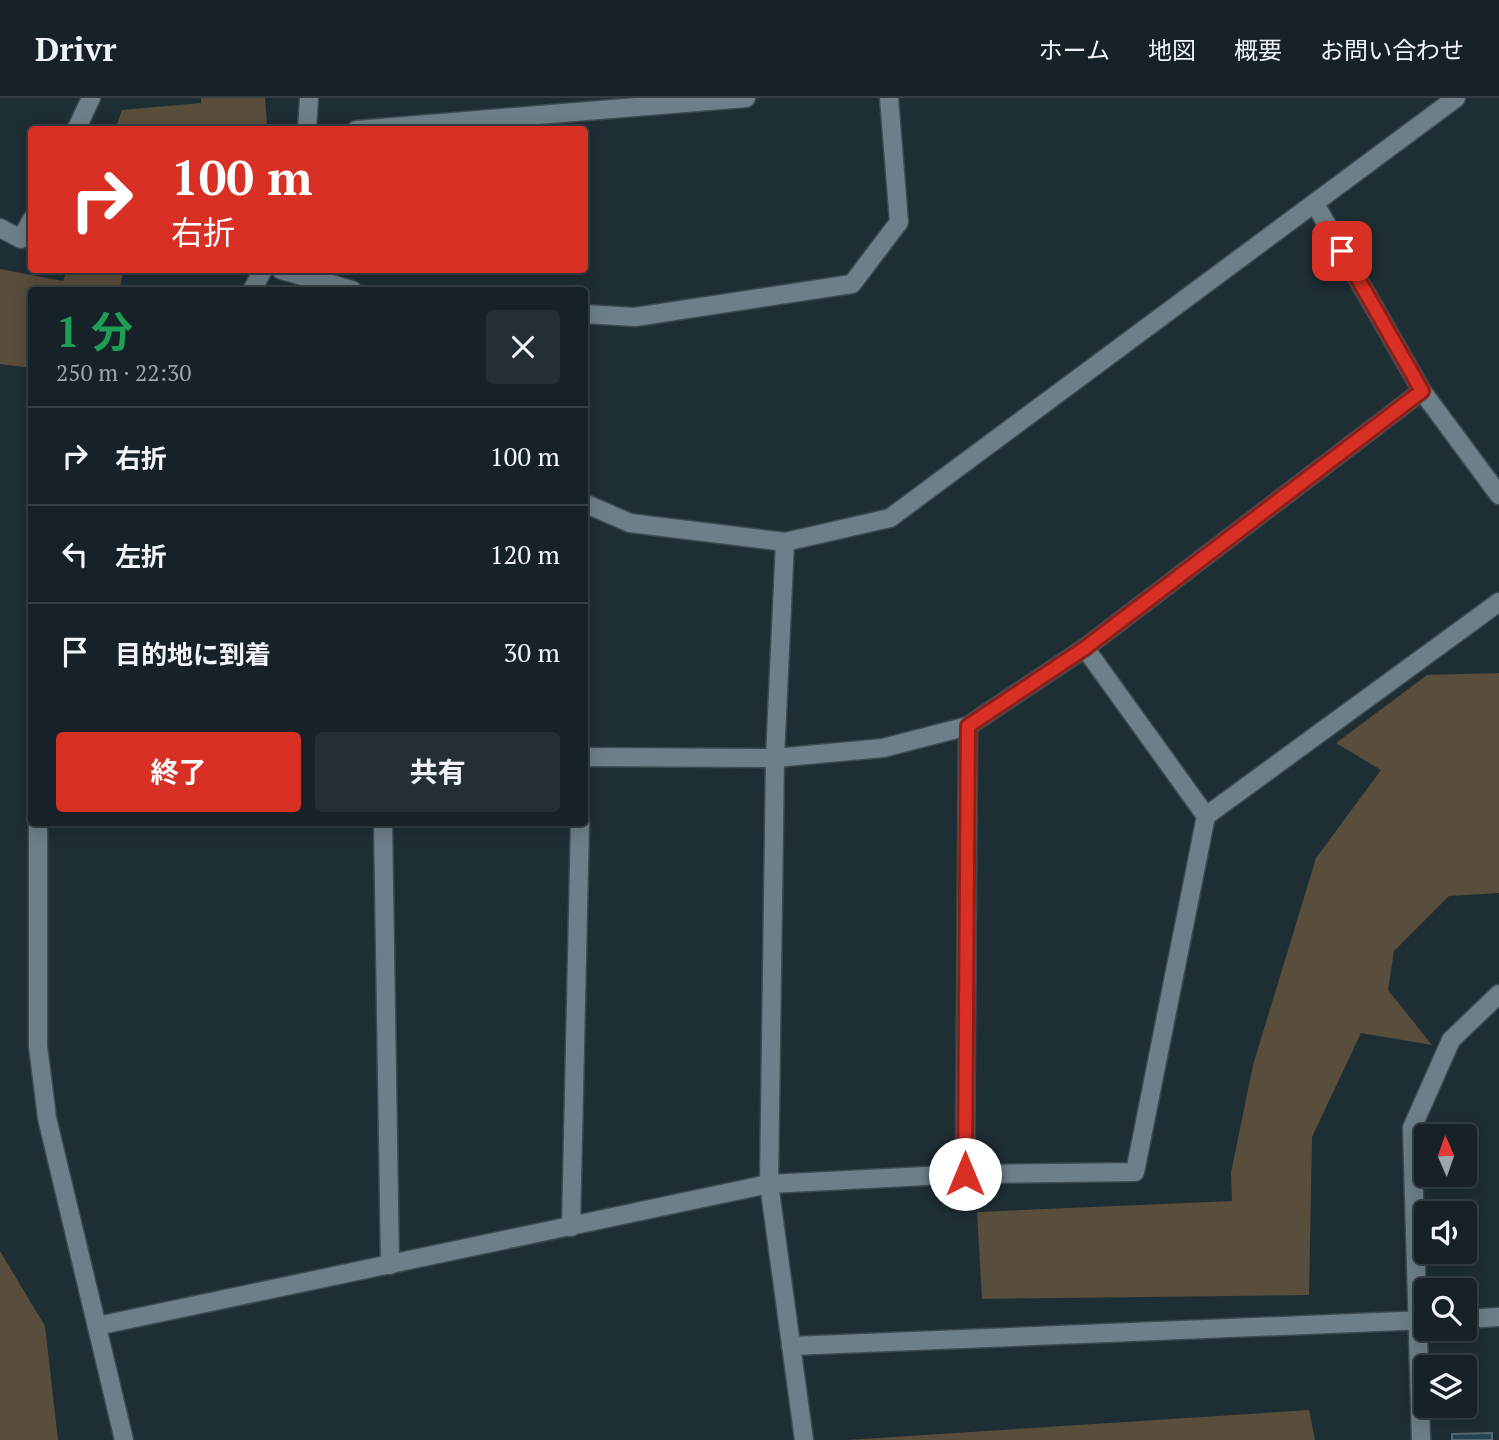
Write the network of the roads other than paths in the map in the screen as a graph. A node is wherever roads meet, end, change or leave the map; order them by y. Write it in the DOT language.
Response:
graph roads {
  1 [pos="92,98"];
  2 [pos="309,98"];
  3 [pos="746,98"];
  4 [pos="889,98"];
  5 [pos="1456,98"];
  6 [pos="78,126"];
  7 [pos="307,126"];
  8 [pos="405,126"];
  9 [pos="1315,204"];
  10 [pos="28,226"];
  11 [pos="0,228"];
  12 [pos="292,273"];
  13 [pos="341,287"];
  14 [pos="588,314"];
  15 [pos="1422,391"];
  16 [pos="1499,495"];
  17 [pos="588,505"];
  18 [pos="785,542"];
  19 [pos="1499,602"];
  20 [pos="1085,648"];
  21 [pos="968,726"];
  22 [pos="588,757"];
  23 [pos="775,758"];
  24 [pos="1206,817"];
  25 [pos="38,826"];
  26 [pos="383,826"];
  27 [pos="580,826"];
  28 [pos="1499,994"];
  29 [pos="965,1174"];
  30 [pos="769,1184"];
  31 [pos="571,1227"];
  32 [pos="390,1265"];
  33 [pos="1420,1278"];
  34 [pos="1499,1317"];
  35 [pos="1477,1318"];
  36 [pos="1414,1320"];
  37 [pos="97,1326"];
  38 [pos="1422,1341"];
  39 [pos="792,1346"];
  40 [pos="124,1440"];
  41 [pos="804,1440"];
  42 [pos="1421,1440"];
  1 -- 6 [label="street"];
  2 -- 7 [label="street"];
  3 -- 8 [label="street"];
  4 -- 14 [label="street"];
  5 -- 9 [label="street"];
  9 -- 15 [label="street"];
  9 -- 18 [label="street"];
  10 -- 11 [label="street"];
  12 -- 13 [label="street"];
  15 -- 16 [label="street"];
  15 -- 20 [label="street"];
  17 -- 18 [label="street"];
  18 -- 23 [label="street"];
  19 -- 24 [label="street"];
  20 -- 21 [label="street"];
  20 -- 24 [label="street"];
  21 -- 23 [label="street"];
  21 -- 29 [label="street"];
  22 -- 23 [label="street"];
  23 -- 30 [label="street"];
  24 -- 29 [label="street"];
  25 -- 37 [label="street"];
  26 -- 32 [label="street"];
  27 -- 31 [label="street"];
  28 -- 33 [label="street"];
  29 -- 30 [label="street"];
  30 -- 31 [label="street"];
  30 -- 39 [label="street"];
  31 -- 32 [label="street"];
  32 -- 37 [label="street"];
  34 -- 35 [label="street"];
  36 -- 39 [label="street"];
  37 -- 40 [label="street"];
  38 -- 42 [label="street"];
  39 -- 41 [label="street"];
}
